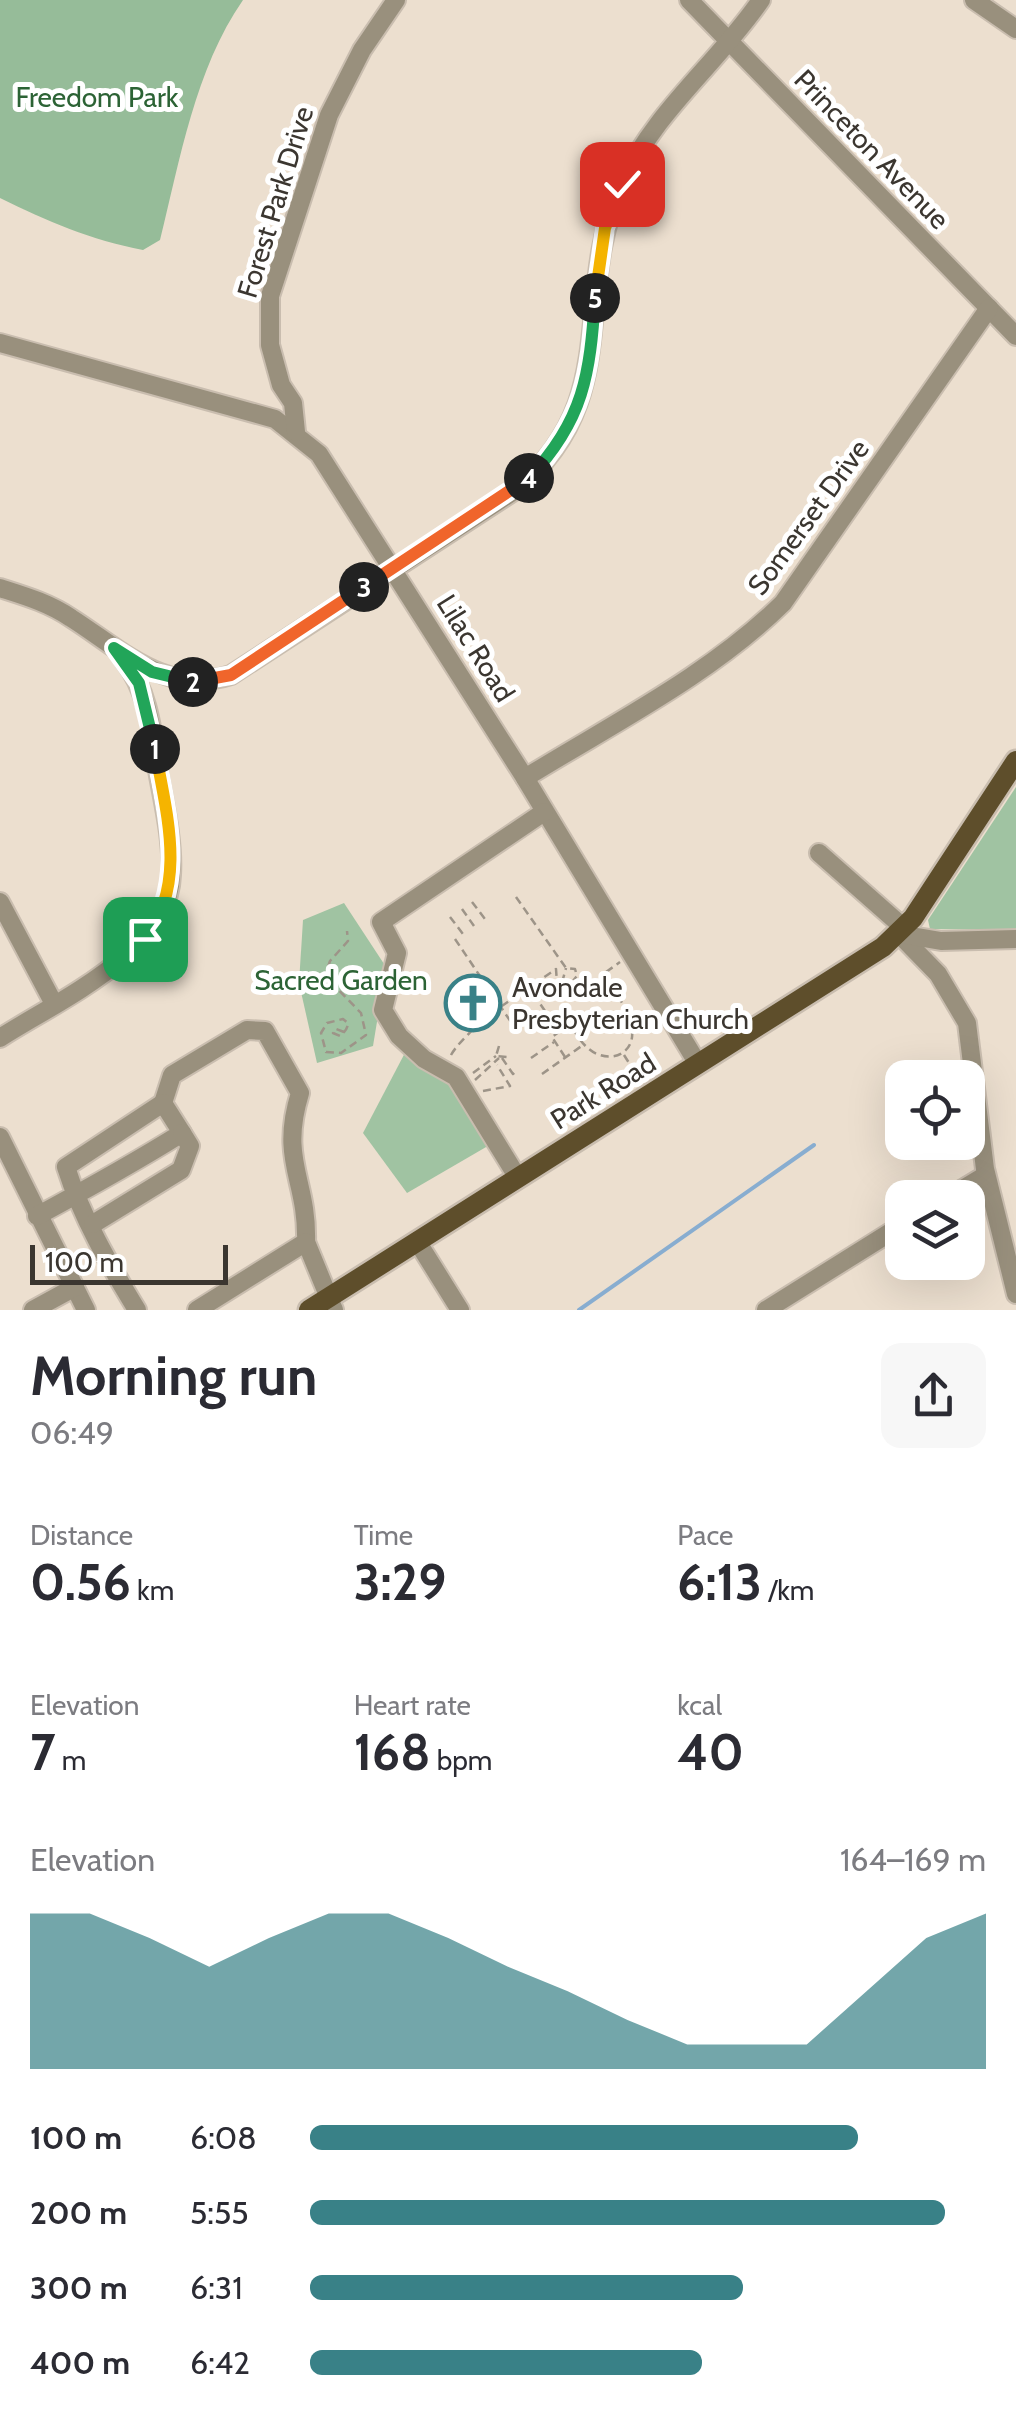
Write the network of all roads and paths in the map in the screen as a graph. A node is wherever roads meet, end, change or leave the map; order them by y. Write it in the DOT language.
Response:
graph roads {
  1 [pos="396,0"];
  2 [pos="690,0"];
  3 [pos="761,0"];
  4 [pos="974,0"];
  5 [pos="1016,29"];
  6 [pos="732,43"];
  7 [pos="989,308"];
  8 [pos="1016,336"];
  9 [pos="0,342"];
  10 [pos="296,432"];
  11 [pos="393,568"];
  12 [pos="0,588"];
  13 [pos="114,648"];
  14 [pos="1016,761"];
  15 [pos="525,778"];
  16 [pos="544,812"];
  17 [pos="819,853"];
  18 [pos="516,898"];
  19 [pos="0,902"];
  20 [pos="472,902"];
  21 [pos="462,909"];
  22 [pos="450,917"];
  23 [pos="484,919"];
  24 [pos="474,926"];
  25 [pos="348,931"];
  26 [pos="902,931"];
  27 [pos="462,934"];
  28 [pos="1016,939"];
  29 [pos="456,940"];
  30 [pos="621,962"];
  31 [pos="566,968"];
  32 [pos="326,972"];
  33 [pos="563,979"];
  34 [pos="574,980"];
  35 [pos="383,982"];
  36 [pos="557,983"];
  37 [pos="528,985"];
  38 [pos="580,987"];
  39 [pos="478,988"];
  40 [pos="488,989"];
  41 [pos="570,989"];
  42 [pos="536,998"];
  43 [pos="53,1002"];
  44 [pos="501,1007"];
  45 [pos="473,1009"];
  46 [pos="545,1011"];
  47 [pos="482,1020"];
  48 [pos="517,1031"];
  49 [pos="344,1032"];
  50 [pos="0,1038"];
  51 [pos="555,1042"];
  52 [pos="584,1044"];
  53 [pos="499,1046"];
  54 [pos="623,1054"];
  55 [pos="501,1057"];
  56 [pos="531,1058"];
  57 [pos="565,1058"];
  58 [pos="447,1060"];
  59 [pos="497,1064"];
  60 [pos="698,1064"];
  61 [pos="516,1072"];
  62 [pos="542,1074"];
  63 [pos="473,1081"];
  64 [pos="641,1082"];
  65 [pos="163,1103"];
  66 [pos="182,1133"];
  67 [pos="0,1138"];
  68 [pos="986,1175"];
  69 [pos="518,1178"];
  70 [pos="978,1180"];
  71 [pos="75,1195"];
  72 [pos="37,1216"];
  73 [pos="93,1224"];
  74 [pos="885,1236"];
  75 [pos="417,1240"];
  76 [pos="306,1242"];
  77 [pos="75,1287"];
  78 [pos="1016,1294"];
  79 [pos="332,1304"];
  80 [pos="33,1310"];
  81 [pos="86,1310"];
  82 [pos="137,1310"];
  83 [pos="197,1310"];
  84 [pos="310,1310"];
  85 [pos="460,1310"];
  86 [pos="766,1310"];
  1 -- 10 [label="street, Forest Park Drive"];
  2 -- 6 [label="street, Princeton Avenue"];
  3 -- 6 [label="street"];
  4 -- 5 [label="street"];
  6 -- 7 [label="street, Princeton Avenue"];
  6 -- 11 [label="street"];
  7 -- 8 [label="street, Princeton Avenue"];
  7 -- 15 [label="street, Somerset Drive"];
  9 -- 10 [label="street, Lilac Road"];
  10 -- 11 [label="street, Lilac Road"];
  11 -- 13 [label="street"];
  11 -- 15 [label="street, Lilac Road"];
  12 -- 13 [label="street"];
  13 -- 43 [label="street"];
  14 -- 26 [label="main road, Park Road"];
  15 -- 16 [label="street, Lilac Road"];
  16 -- 60 [label="street, Lilac Road"];
  16 -- 69 [label="street"];
  17 -- 26 [label="street"];
  18 -- 31 [label="path"];
  19 -- 43 [label="street"];
  20 -- 23 [label="path"];
  21 -- 24 [label="path"];
  22 -- 27 [label="path"];
  25 -- 32 [label="path"];
  26 -- 28 [label="street"];
  26 -- 60 [label="main road, Park Road"];
  26 -- 68 [label="street"];
  29 -- 40 [label="path"];
  30 -- 54 [label="path"];
  31 -- 33 [label="path"];
  31 -- 34 [label="path"];
  32 -- 35 [label="path"];
  32 -- 49 [label="path"];
  33 -- 34 [label="path"];
  33 -- 36 [label="path"];
  34 -- 38 [label="path"];
  36 -- 37 [label="path"];
  36 -- 41 [label="path"];
  36 -- 42 [label="path"];
  37 -- 42 [label="path"];
  37 -- 44 [label="path"];
  39 -- 40 [label="path"];
  40 -- 44 [label="path"];
  40 -- 47 [label="path"];
  42 -- 46 [label="path"];
  43 -- 50 [label="street"];
  44 -- 47 [label="path"];
  44 -- 48 [label="path"];
  45 -- 47 [label="path"];
  47 -- 58 [label="path"];
  51 -- 52 [label="path"];
  51 -- 56 [label="path"];
  51 -- 57 [label="path"];
  52 -- 54 [label="path"];
  52 -- 57 [label="path"];
  53 -- 55 [label="path"];
  54 -- 64 [label="path"];
  55 -- 59 [label="path"];
  55 -- 61 [label="path"];
  55 -- 63 [label="path"];
  57 -- 62 [label="path"];
  59 -- 63 [label="path"];
  59 -- 63 [label="path"];
  60 -- 69 [label="main road, Park Road"];
  65 -- 66 [label="street"];
  65 -- 71 [label="street"];
  65 -- 76 [label="street"];
  66 -- 71 [label="street"];
  66 -- 73 [label="street"];
  67 -- 72 [label="street"];
  68 -- 70 [label="street"];
  68 -- 78 [label="street"];
  69 -- 75 [label="main road, Park Road"];
  71 -- 72 [label="street"];
  71 -- 73 [label="street"];
  72 -- 77 [label="street"];
  73 -- 82 [label="street"];
  74 -- 86 [label="street"];
  75 -- 79 [label="main road, Park Road"];
  75 -- 85 [label="street"];
  76 -- 79 [label="street"];
  76 -- 83 [label="street"];
  77 -- 80 [label="street"];
  77 -- 81 [label="street"];
  79 -- 84 [label="main road, Park Road"];
}
